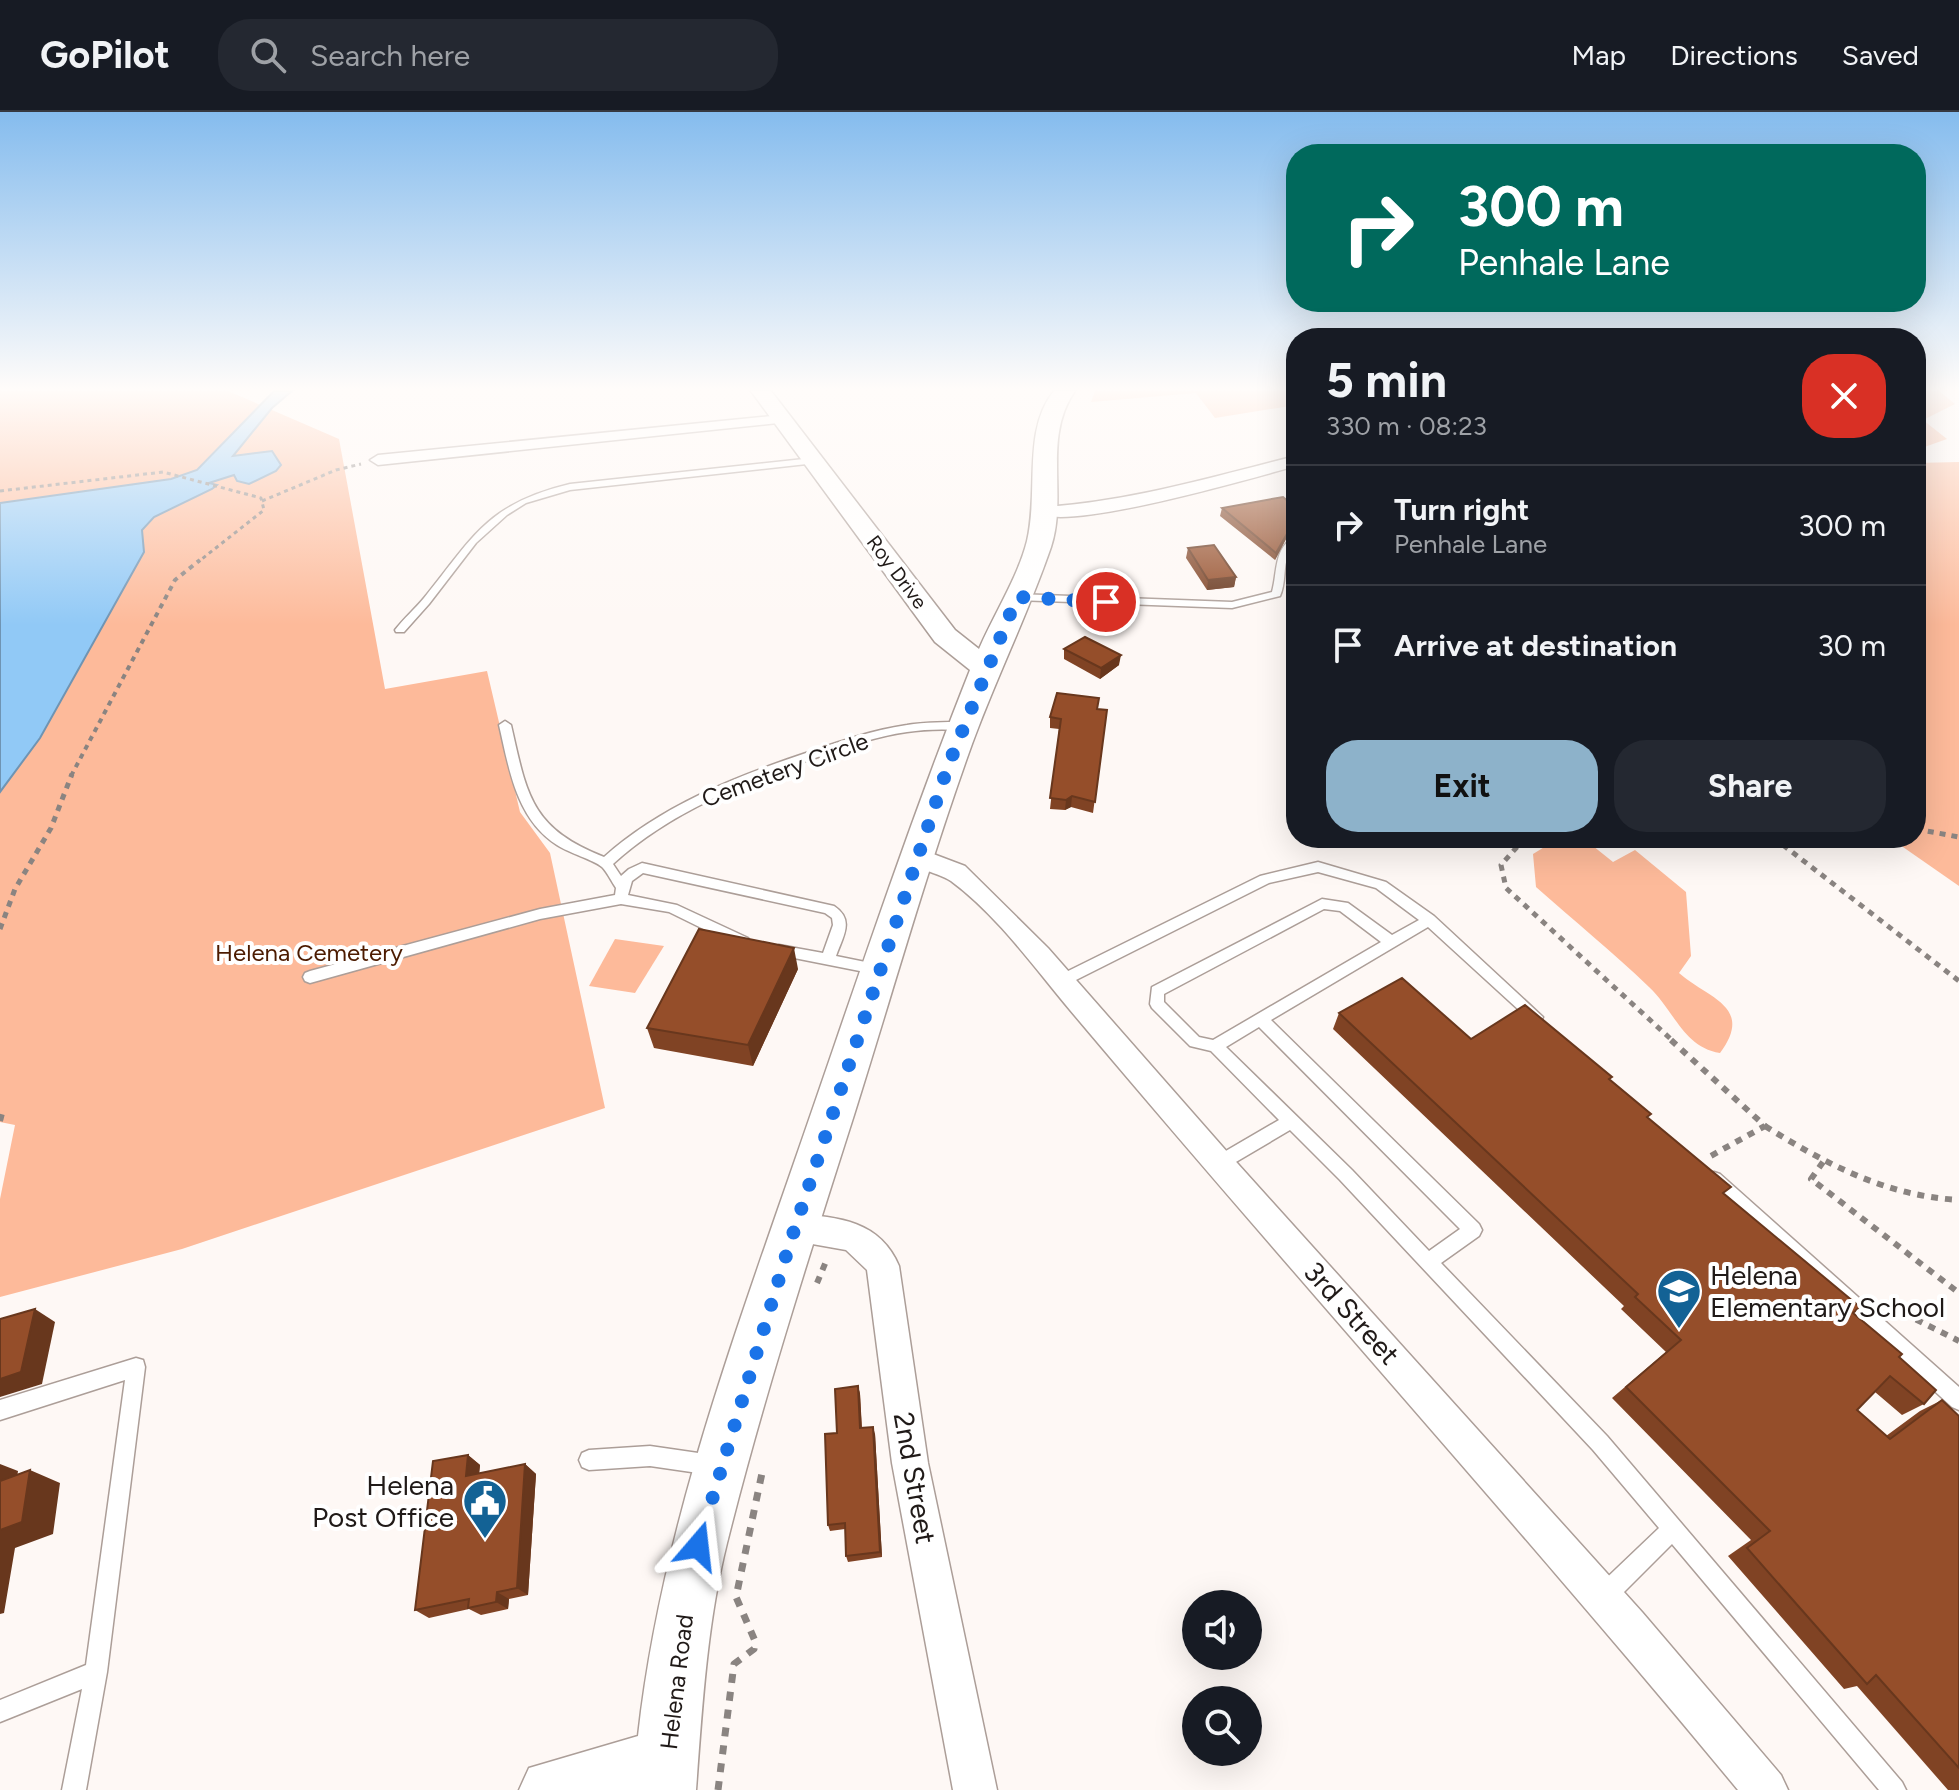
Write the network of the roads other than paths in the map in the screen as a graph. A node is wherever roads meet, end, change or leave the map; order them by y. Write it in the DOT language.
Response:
graph roads {
  1 [pos="733,469"];
  2 [pos="819,469"];
  3 [pos="1045,469"];
  4 [pos="1264,469"];
  5 [pos="1046,512"];
  6 [pos="1286,548"];
  7 [pos="1017,597"];
  8 [pos="400,630"];
  9 [pos="985,668"];
  10 [pos="505,725"];
  11 [pos="962,726"];
  12 [pos="920,857"];
  13 [pos="606,863"];
  14 [pos="622,893"];
  15 [pos="1429,920"];
  16 [pos="1391,942"];
  17 [pos="827,961"];
  18 [pos="883,971"];
  19 [pos="310,977"];
  20 [pos="1061,981"];
  21 [pos="1260,1019"];
  22 [pos="1546,1025"];
  23 [pos="1215,1046"];
  24 [pos="1291,1121"];
  25 [pos="1698,1163"];
  26 [pos="1218,1164"];
  27 [pos="795,1229"];
  28 [pos="1428,1262"];
  29 [pos="1959,1400"];
  30 [pos="0,1410"];
  31 [pos="589,1460"];
  32 [pos="722,1467"];
  33 [pos="1672,1529"];
  34 [pos="1603,1598"];
  35 [pos="96,1672"];
  36 [pos="0,1711"];
  37 [pos="683,1780"];
  38 [pos="74,1790"];
  39 [pos="551,1790"];
  40 [pos="975,1790"];
  41 [pos="1766,1790"];
  42 [pos="1894,1790"];
  1 -- 8 [label="lane"];
  2 -- 9 [label="main road, Roy Drive"];
  3 -- 5 [label="main road, Helena Road"];
  4 -- 5 [label="street"];
  5 -- 7 [label="main road, Helena Road"];
  6 -- 7 [label="lane"];
  7 -- 9 [label="main road, Helena Road"];
  9 -- 11 [label="main road, Helena Road"];
  10 -- 13 [label="lane"];
  11 -- 12 [label="main road, Helena Road"];
  11 -- 13 [label="lane, Cemetery Circle"];
  12 -- 18 [label="main road, Helena Road"];
  12 -- 20 [label="street, 3rd Street"];
  13 -- 14 [label="lane"];
  14 -- 17 [label="lane"];
  14 -- 17 [label="lane"];
  14 -- 19 [label="lane"];
  15 -- 16 [label="lane"];
  15 -- 20 [label="lane"];
  15 -- 22 [label="lane"];
  16 -- 21 [label="lane"];
  16 -- 23 [label="lane"];
  17 -- 18 [label="lane"];
  18 -- 27 [label="main road, Helena Road"];
  20 -- 26 [label="street, 3rd Street"];
  21 -- 23 [label="lane"];
  21 -- 28 [label="lane"];
  23 -- 24 [label="lane"];
  24 -- 26 [label="lane"];
  24 -- 28 [label="lane"];
  25 -- 29 [label="lane"];
  26 -- 34 [label="street, 3rd Street"];
  27 -- 32 [label="main road, Helena Road"];
  27 -- 40 [label="street, 2nd Street"];
  28 -- 33 [label="lane"];
  30 -- 35 [label="lane"];
  31 -- 32 [label="lane"];
  32 -- 37 [label="main road, Helena Road"];
  33 -- 34 [label="lane"];
  33 -- 42 [label="lane"];
  34 -- 41 [label="street, 3rd Street"];
  35 -- 36 [label="lane"];
  35 -- 38 [label="lane"];
  37 -- 39 [label="main road"];
}
